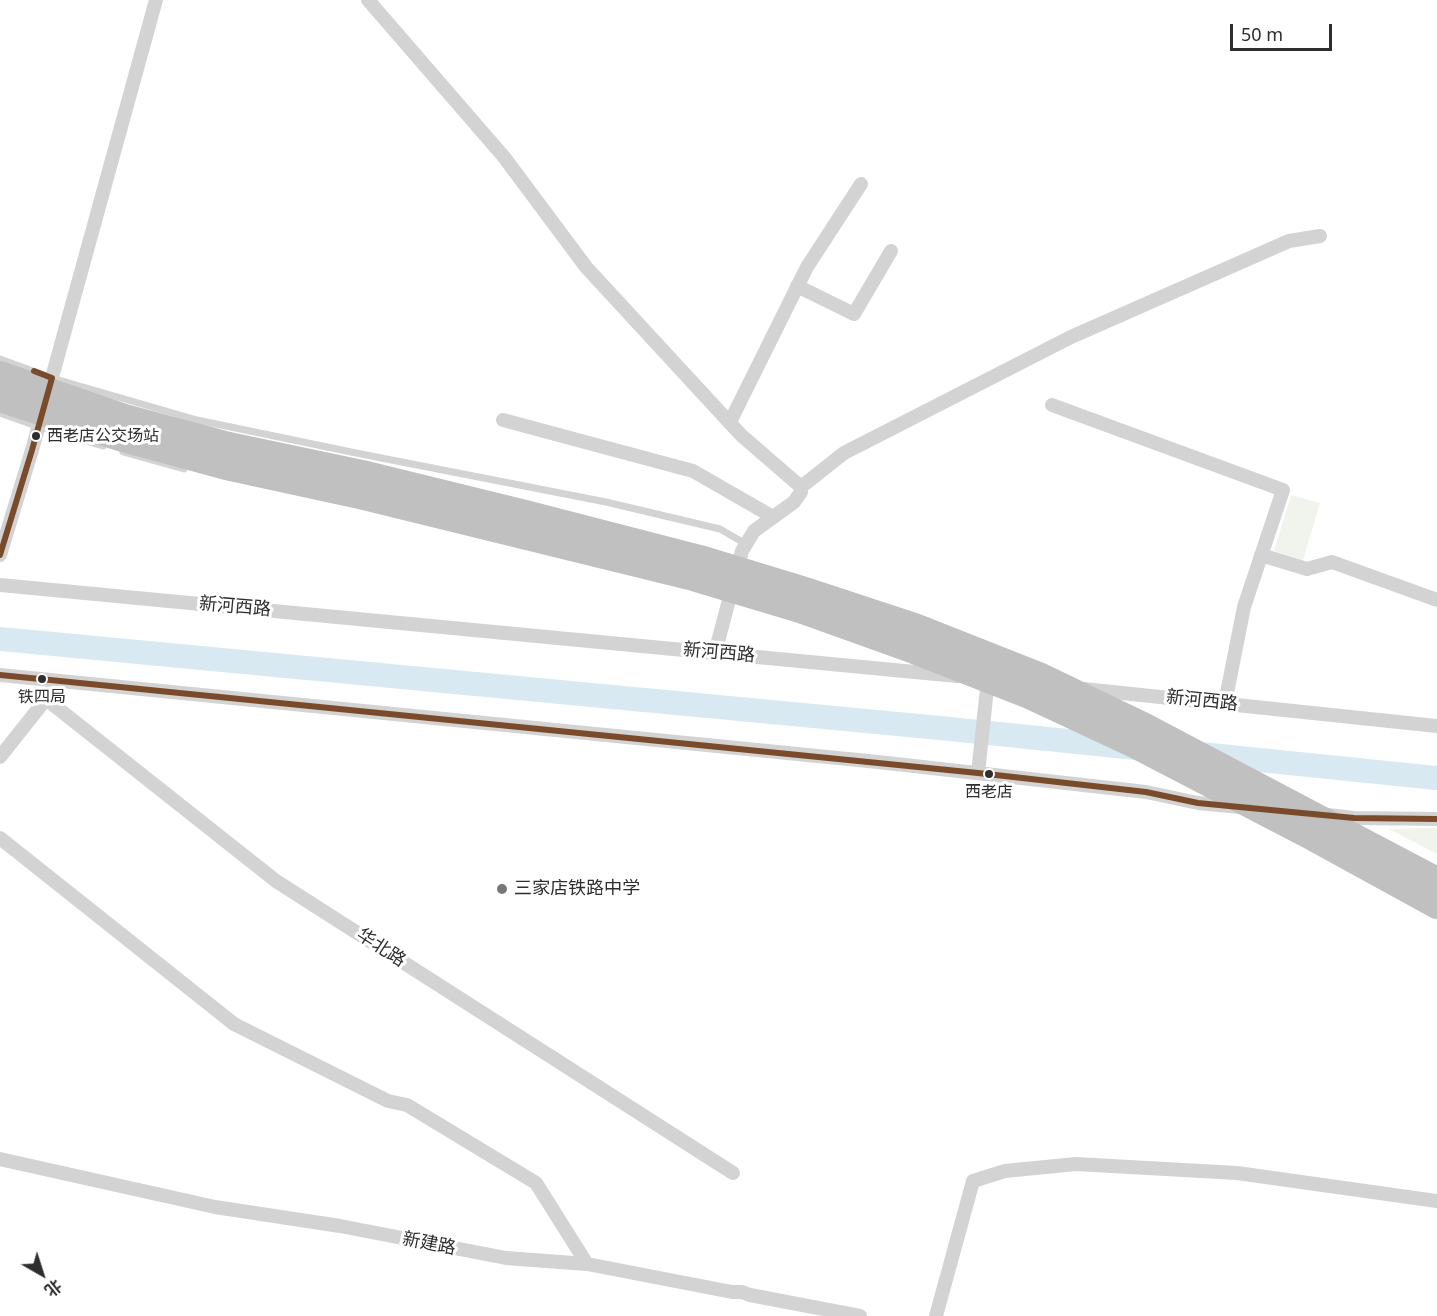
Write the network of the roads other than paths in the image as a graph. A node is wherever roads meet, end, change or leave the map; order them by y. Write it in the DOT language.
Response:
graph roads {
  1 [pos="156,0"];
  2 [pos="368,0"];
  3 [pos="861,184"];
  4 [pos="1320,236"];
  5 [pos="891,251"];
  6 [pos="797,286"];
  7 [pos="0,359"];
  8 [pos="0,374"];
  9 [pos="52,378"];
  10 [pos="0,399"];
  11 [pos="1052,405"];
  12 [pos="0,413"];
  13 [pos="503,420"];
  14 [pos="730,422"];
  15 [pos="39,427"];
  16 [pos="196,472"];
  17 [pos="801,487"];
  18 [pos="773,517"];
  19 [pos="457,528"];
  20 [pos="746,544"];
  21 [pos="0,555"];
  22 [pos="1261,555"];
  23 [pos="0,585"];
  24 [pos="731,593"];
  25 [pos="1437,600"];
  26 [pos="715,653"];
  27 [pos="0,675"];
  28 [pos="988,679"];
  29 [pos="57,681"];
  30 [pos="46,699"];
  31 [pos="1225,704"];
  32 [pos="1437,726"];
  33 [pos="0,757"];
  34 [pos="978,773"];
  35 [pos="1437,819"];
  36 [pos="0,838"];
  37 [pos="1437,880"];
  38 [pos="1437,906"];
  39 [pos="0,1159"];
  40 [pos="733,1173"];
  41 [pos="1437,1201"];
  42 [pos="587,1264"];
  43 [pos="860,1316"];
  44 [pos="936,1316"];
  1 -- 9 [label="street"];
  2 -- 14 [label="street"];
  3 -- 6 [label="street"];
  4 -- 17 [label="street"];
  5 -- 6 [label="street"];
  6 -- 14 [label="street"];
  7 -- 9 [label="lane"];
  8 -- 37 [label="highway"];
  9 -- 15 [label="street"];
  9 -- 20 [label="lane"];
  10 -- 38 [label="highway"];
  11 -- 22 [label="street"];
  12 -- 15 [label="lane"];
  13 -- 18 [label="street"];
  14 -- 17 [label="street"];
  15 -- 16 [label="lane"];
  15 -- 21 [label="street"];
  17 -- 18 [label="street"];
  18 -- 20 [label="street"];
  19 -- 24 [label="lane"];
  20 -- 24 [label="street"];
  22 -- 25 [label="street"];
  22 -- 31 [label="street"];
  23 -- 26 [label="street, 新河西路"];
  24 -- 26 [label="street"];
  26 -- 28 [label="street, 新河西路"];
  27 -- 29 [label="street"];
  28 -- 31 [label="street, 新河西路"];
  28 -- 34 [label="street"];
  29 -- 30 [label="street"];
  29 -- 34 [label="street"];
  30 -- 33 [label="street"];
  30 -- 40 [label="street, 华北路"];
  31 -- 32 [label="street, 新河西路"];
  34 -- 35 [label="street"];
  36 -- 42 [label="street"];
  39 -- 42 [label="street, 新建路"];
  41 -- 44 [label="street"];
  42 -- 43 [label="street, 新建路"];
}
